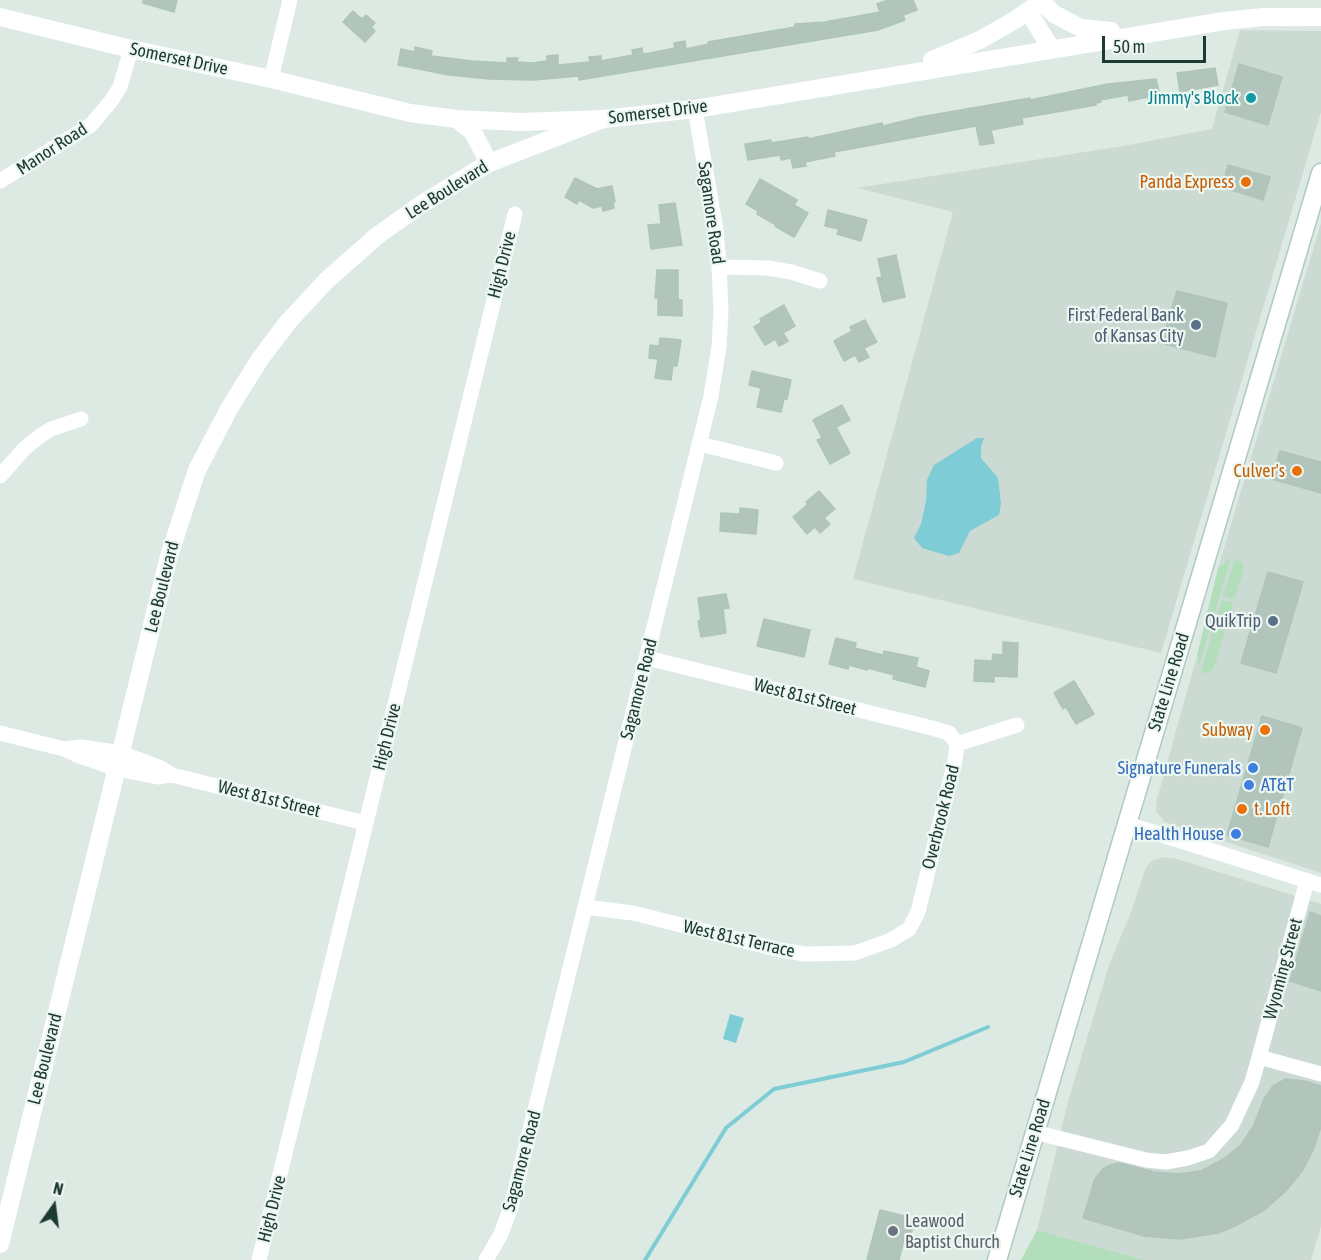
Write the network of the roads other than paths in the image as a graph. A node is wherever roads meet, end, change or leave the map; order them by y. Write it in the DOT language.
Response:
graph roads {
  1 [pos="290,0"];
  2 [pos="1038,4"];
  3 [pos="0,17"];
  4 [pos="1321,17"];
  5 [pos="1145,33"];
  6 [pos="1051,48"];
  7 [pos="131,49"];
  8 [pos="885,77"];
  9 [pos="271,80"];
  10 [pos="695,109"];
  11 [pos="457,119"];
  12 [pos="603,119"];
  13 [pos="489,163"];
  14 [pos="1321,173"];
  15 [pos="0,182"];
  16 [pos="515,214"];
  17 [pos="719,267"];
  18 [pos="820,281"];
  19 [pos="81,419"];
  20 [pos="700,444"];
  21 [pos="776,463"];
  22 [pos="0,476"];
  23 [pos="647,658"];
  24 [pos="1017,725"];
  25 [pos="0,733"];
  26 [pos="957,744"];
  27 [pos="119,761"];
  28 [pos="365,824"];
  29 [pos="1126,824"];
  30 [pos="1314,883"];
  31 [pos="585,907"];
  32 [pos="891,940"];
  33 [pos="1260,1057"];
  34 [pos="1321,1074"];
  35 [pos="1034,1132"];
  36 [pos="0,1244"];
  37 [pos="260,1260"];
  38 [pos="486,1260"];
  39 [pos="997,1260"];
  1 -- 9 [label="street"];
  2 -- 5 [label="street"];
  2 -- 6 [label="street"];
  2 -- 8 [label="street"];
  3 -- 7 [label="street, Somerset Drive"];
  4 -- 5 [label="street, Somerset Drive"];
  5 -- 6 [label="street, Somerset Drive"];
  6 -- 8 [label="street, Somerset Drive"];
  7 -- 9 [label="street, Somerset Drive"];
  7 -- 15 [label="street, Manor Road"];
  8 -- 10 [label="street, Somerset Drive"];
  9 -- 11 [label="street, Somerset Drive"];
  10 -- 12 [label="street, Somerset Drive"];
  10 -- 17 [label="street, Sagamore Road"];
  11 -- 12 [label="street, Somerset Drive"];
  11 -- 13 [label="street"];
  12 -- 13 [label="street, Lee Boulevard"];
  13 -- 27 [label="street, Lee Boulevard"];
  14 -- 29 [label="street, State Line Road"];
  16 -- 28 [label="street, High Drive"];
  17 -- 18 [label="street"];
  17 -- 20 [label="street, Sagamore Road"];
  19 -- 22 [label="street"];
  20 -- 21 [label="street"];
  20 -- 23 [label="street, Sagamore Road"];
  23 -- 26 [label="street, West 81st Street"];
  23 -- 31 [label="street, Sagamore Road"];
  24 -- 26 [label="street, Overbrook Road"];
  25 -- 27 [label="street, West 81st Street"];
  26 -- 32 [label="street, Overbrook Road"];
  27 -- 28 [label="street, West 81st Street"];
  27 -- 36 [label="street, Lee Boulevard"];
  28 -- 37 [label="street, High Drive"];
  29 -- 30 [label="street"];
  29 -- 35 [label="street, State Line Road"];
  30 -- 33 [label="street, Wyoming Street"];
  31 -- 32 [label="street, West 81st Terrace"];
  31 -- 38 [label="street, Sagamore Road"];
  33 -- 34 [label="street"];
  33 -- 35 [label="street, Wyoming Street"];
  35 -- 39 [label="street, State Line Road"];
}
